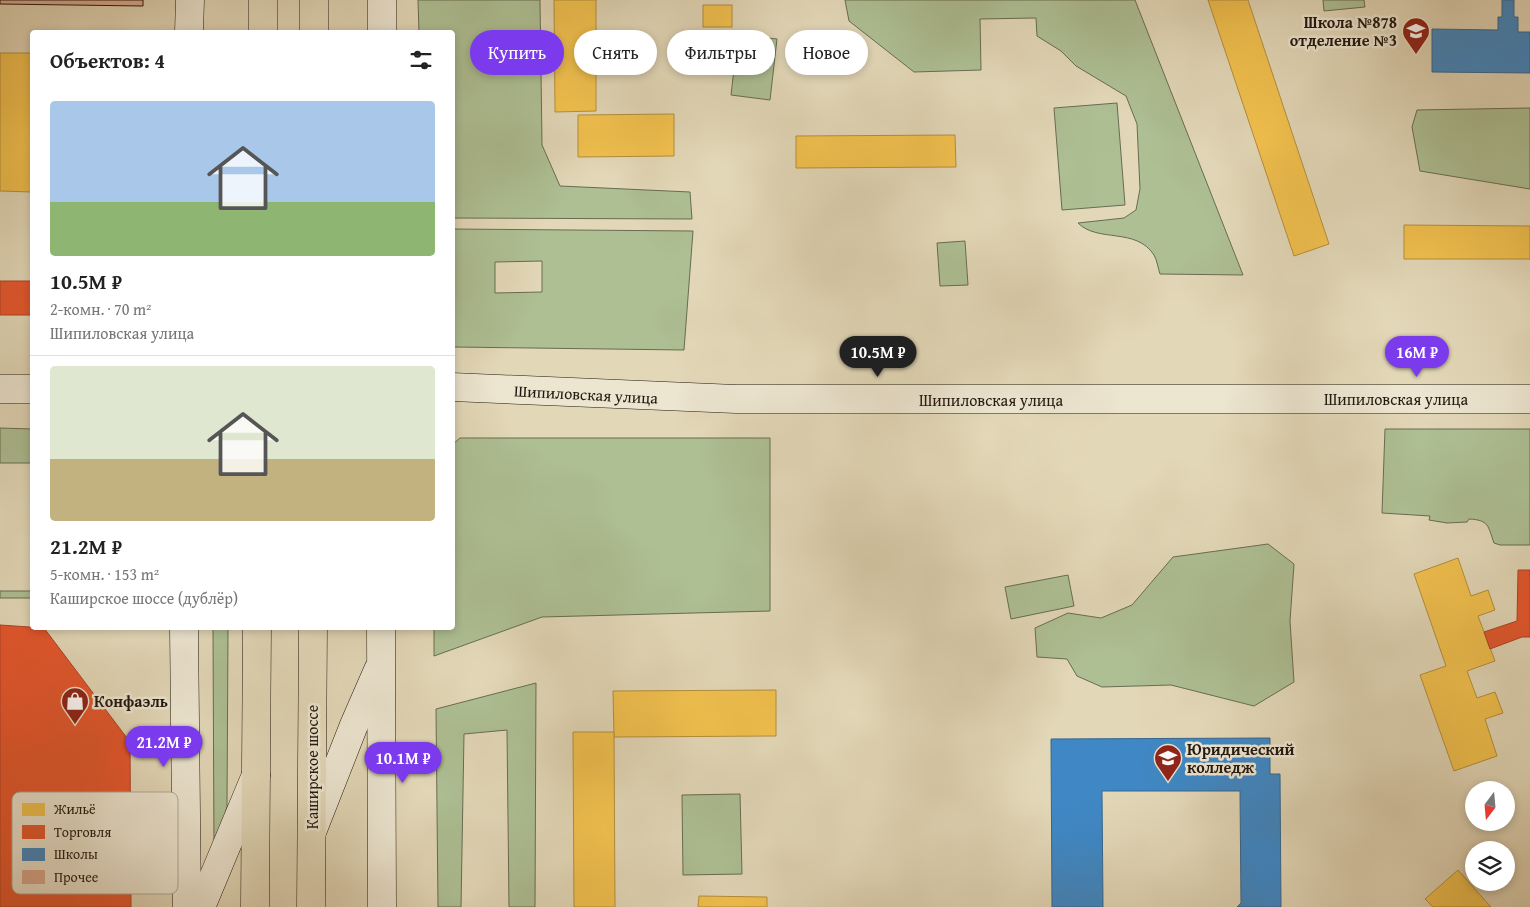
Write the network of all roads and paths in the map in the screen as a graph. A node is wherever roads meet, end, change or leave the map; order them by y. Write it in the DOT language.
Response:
graph roads {
  1 [pos="190,0"];
  2 [pos="263,0"];
  3 [pos="314,0"];
  4 [pos="382,0"];
  5 [pos="189,30"];
  6 [pos="263,30"];
  7 [pos="314,30"];
  8 [pos="382,30"];
  9 [pos="455,387"];
  10 [pos="0,389"];
  11 [pos="30,389"];
  12 [pos="1530,399"];
  13 [pos="184,630"];
  14 [pos="257,630"];
  15 [pos="313,630"];
  16 [pos="382,630"];
  17 [pos="382,662"];
  18 [pos="256,774"];
  19 [pos="312,834"];
  20 [pos="187,907"];
  21 [pos="201,907"];
  22 [pos="255,907"];
  23 [pos="311,907"];
  24 [pos="382,907"];
  1 -- 5 [label="main road"];
  2 -- 6 [label="main road"];
  3 -- 7 [label="main road"];
  4 -- 8 [label="main road"];
  9 -- 12 [label="main road, Шипиловская улица"];
  10 -- 11 [label="main road"];
  13 -- 20 [label="main road"];
  14 -- 18 [label="main road"];
  15 -- 19 [label="main road, Каширское шоссе"];
  16 -- 17 [label="main road"];
  17 -- 19 [label="main road"];
  17 -- 24 [label="main road"];
  18 -- 21 [label="main road"];
  18 -- 22 [label="main road"];
  19 -- 23 [label="main road, Каширское шоссе"];
}
